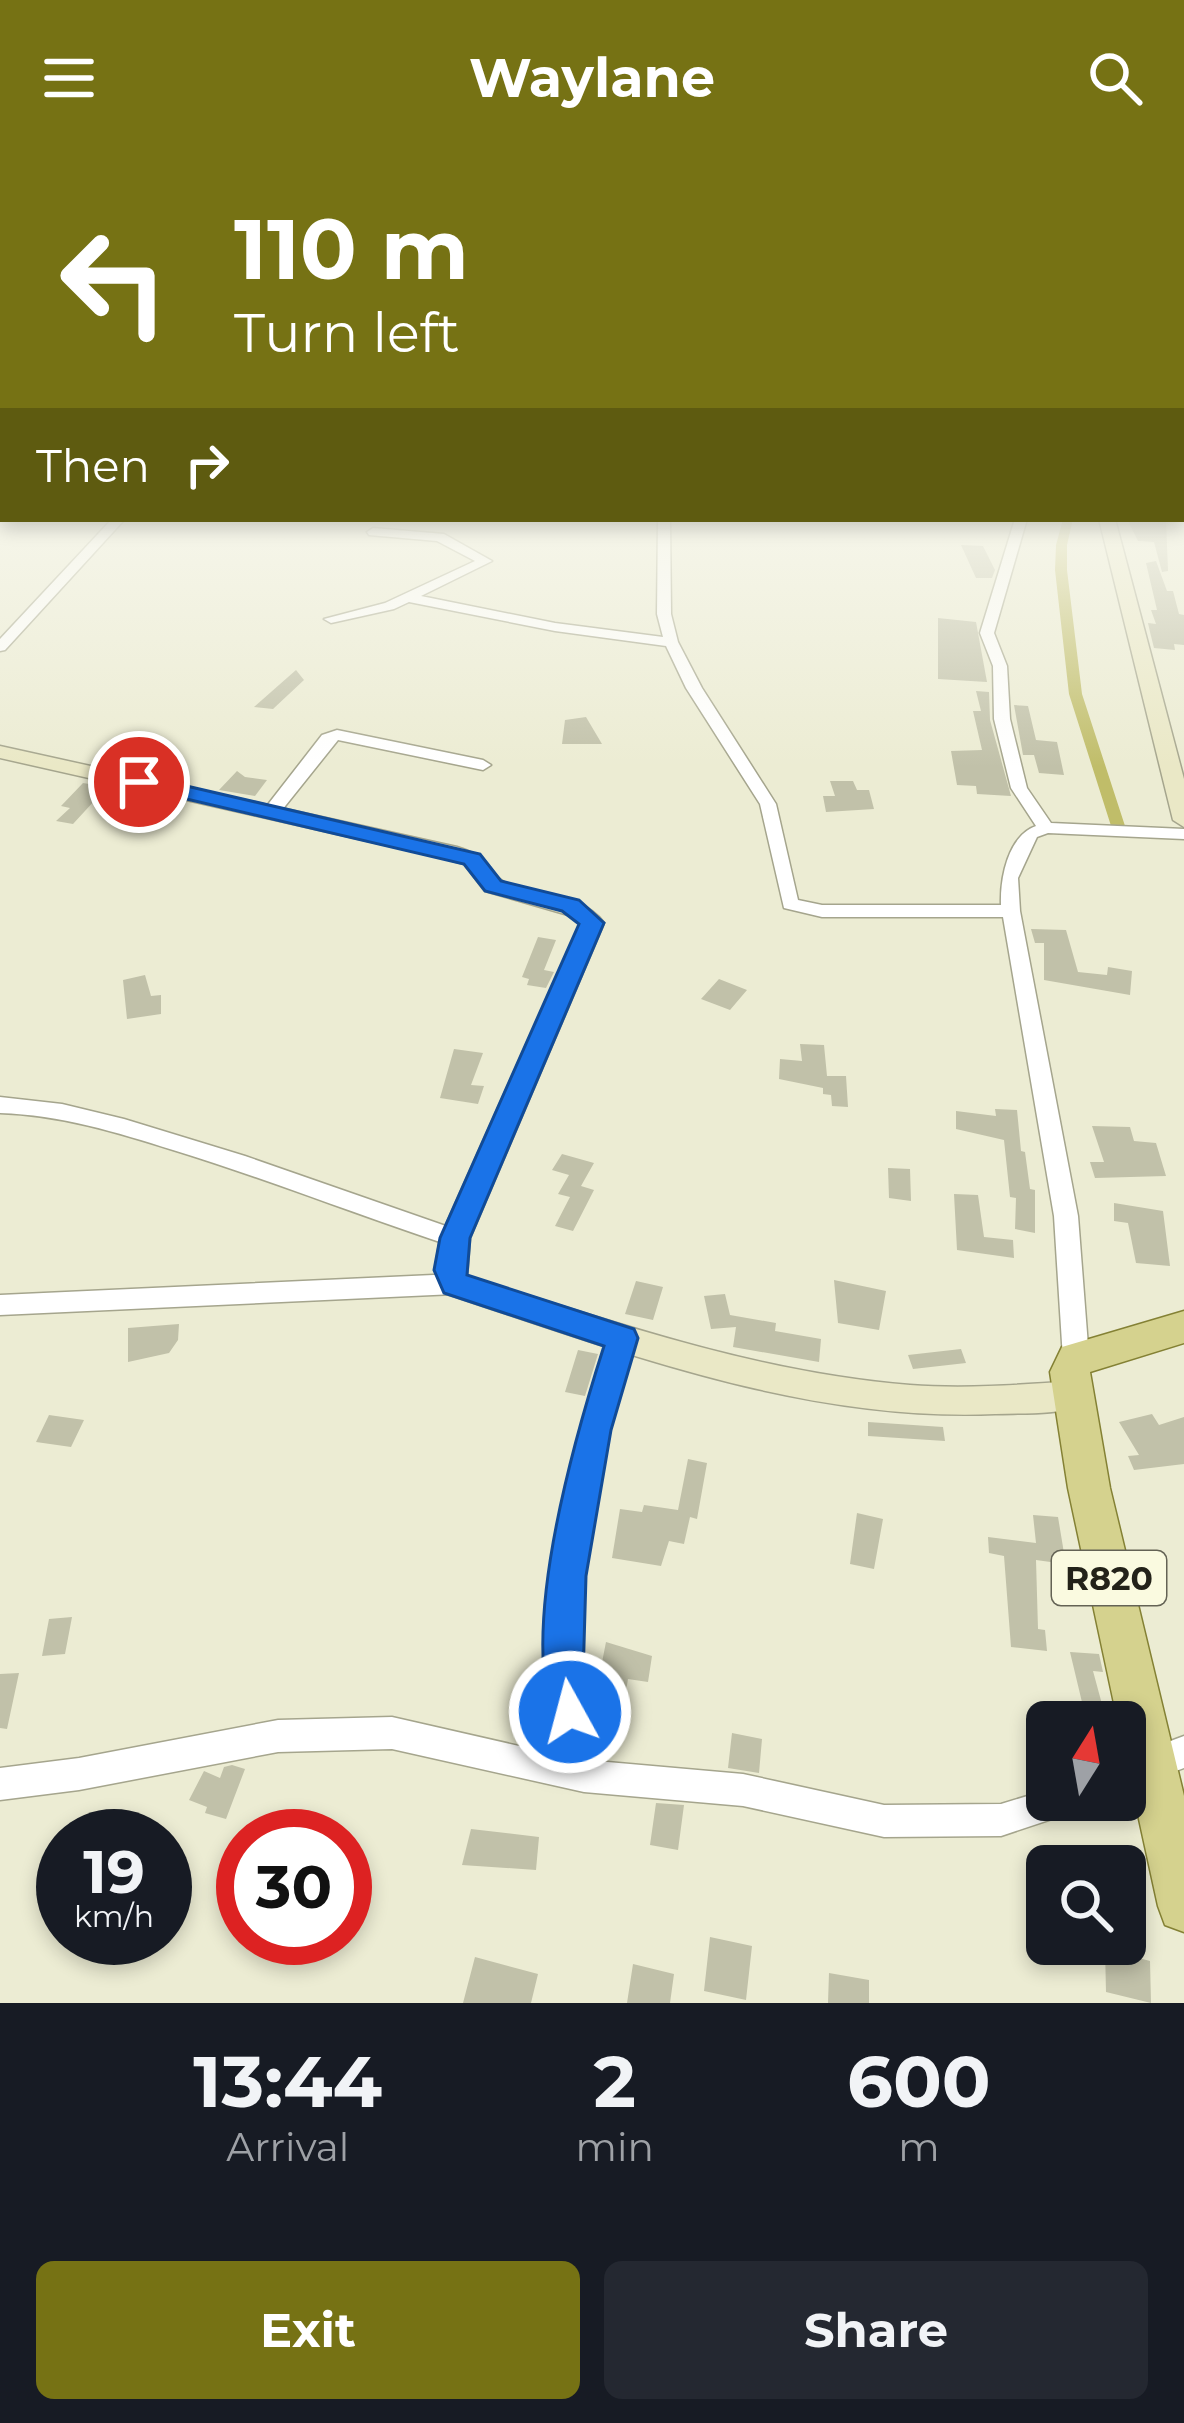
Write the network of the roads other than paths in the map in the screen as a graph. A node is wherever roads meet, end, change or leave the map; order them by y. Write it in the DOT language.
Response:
graph roads {
  1 [pos="48,595"];
  2 [pos="413,595"];
  3 [pos="664,595"];
  4 [pos="998,595"];
  5 [pos="1129,595"];
  6 [pos="411,598"];
  7 [pos="331,619"];
  8 [pos="671,642"];
  9 [pos="0,647"];
  10 [pos="1175,750"];
  11 [pos="0,752"];
  12 [pos="483,765"];
  13 [pos="272,811"];
  14 [pos="1184,820"];
  15 [pos="1046,828"];
  16 [pos="1184,834"];
  17 [pos="1011,911"];
  18 [pos="0,1105"];
  19 [pos="455,1238"];
  20 [pos="455,1284"];
  21 [pos="0,1304"];
  22 [pos="1184,1327"];
  23 [pos="622,1338"];
  24 [pos="1074,1377"];
  25 [pos="1153,1763"];
  26 [pos="584,1776"];
  27 [pos="0,1784"];
  28 [pos="1026,1812"];
  29 [pos="1184,1906"];
  1 -- 9 [label="street"];
  2 -- 6 [label="street"];
  3 -- 8 [label="street"];
  4 -- 15 [label="street"];
  5 -- 10 [label="main road"];
  6 -- 7 [label="street"];
  6 -- 8 [label="street"];
  8 -- 17 [label="street"];
  10 -- 14 [label="main road"];
  11 -- 13 [label="main road"];
  12 -- 13 [label="street"];
  13 -- 19 [label="main road"];
  15 -- 16 [label="street"];
  15 -- 17 [label="street"];
  17 -- 24 [label="street"];
  18 -- 19 [label="street"];
  19 -- 20 [label="main road"];
  20 -- 21 [label="street"];
  20 -- 23 [label="main road"];
  22 -- 24 [label="main road"];
  23 -- 24 [label="main road"];
  23 -- 26 [label="street"];
  24 -- 25 [label="main road, R820"];
  25 -- 29 [label="main road, R820"];
  26 -- 27 [label="street"];
  26 -- 28 [label="street"];
}
